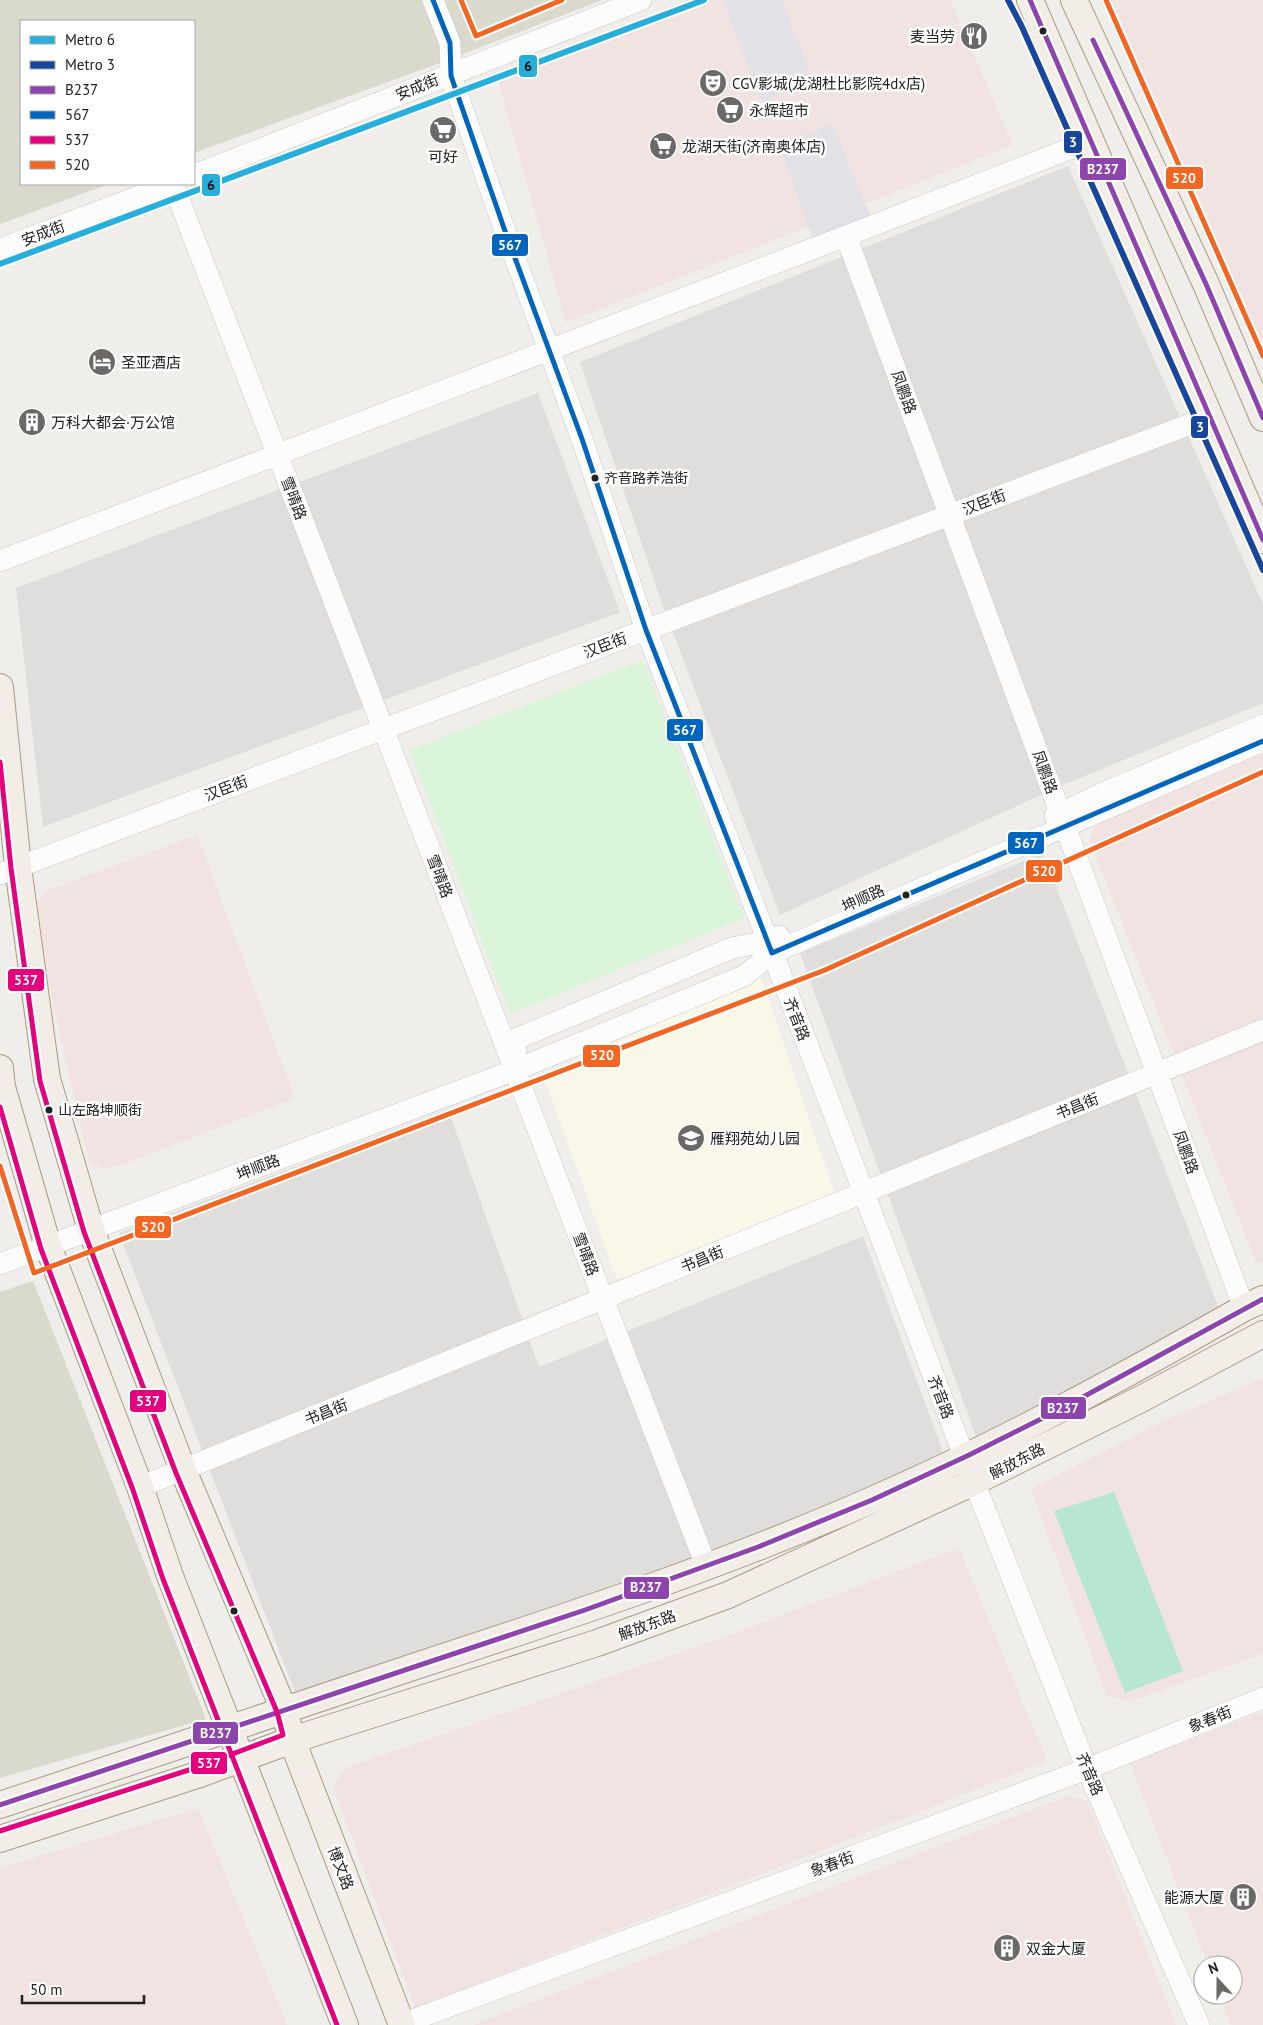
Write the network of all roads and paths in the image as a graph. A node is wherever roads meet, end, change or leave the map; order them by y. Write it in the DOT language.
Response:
graph roads {
  1 [pos="433,0"];
  2 [pos="641,0"];
  3 [pos="1030,0"];
  4 [pos="1074,0"];
  5 [pos="451,73"];
  6 [pos="1090,141"];
  7 [pos="195,175"];
  8 [pos="169,185"];
  9 [pos="172,185"];
  10 [pos="846,236"];
  11 [pos="0,249"];
  12 [pos="551,350"];
  13 [pos="1209,417"];
  14 [pos="1263,418"];
  15 [pos="278,455"];
  16 [pos="950,515"];
  17 [pos="1263,540"];
  18 [pos="0,561"];
  19 [pos="646,630"];
  20 [pos="0,687"];
  21 [pos="1263,725"];
  22 [pos="383,729"];
  23 [pos="1263,741"];
  24 [pos="1063,820"];
  25 [pos="9,870"];
  26 [pos="770,947"];
  27 [pos="1263,1030"];
  28 [pos="0,1068"];
  29 [pos="515,1070"];
  30 [pos="1157,1074"];
  31 [pos="863,1193"];
  32 [pos="91,1230"];
  33 [pos="48,1246"];
  34 [pos="0,1264"];
  35 [pos="604,1300"];
  36 [pos="1253,1304"];
  37 [pos="1263,1334"];
  38 [pos="964,1456"];
  39 [pos="183,1470"];
  40 [pos="974,1482"];
  41 [pos="140,1488"];
  42 [pos="707,1568"];
  43 [pos="1263,1698"];
  44 [pos="284,1710"];
  45 [pos="230,1729"];
  46 [pos="292,1740"];
  47 [pos="242,1759"];
  48 [pos="1087,1769"];
  49 [pos="0,1804"];
  50 [pos="0,1839"];
  51 [pos="345,2025"];
  52 [pos="401,2025"];
  53 [pos="1199,2025"];
  1 -- 5 [label="street, 齐音路"];
  2 -- 5 [label="street, 安成街"];
  3 -- 6 [label="main road"];
  4 -- 14 [label="main road"];
  5 -- 7 [label="street, 安成街"];
  5 -- 12 [label="street, 齐音路"];
  6 -- 10 [label="street"];
  6 -- 13 [label="main road"];
  8 -- 11 [label="street, 安成街"];
  9 -- 15 [label="street, 雪晴路"];
  10 -- 12 [label="street"];
  10 -- 16 [label="street, 凤鹏路"];
  12 -- 15 [label="street"];
  12 -- 19 [label="street, 齐音路"];
  13 -- 16 [label="street, 汉臣街"];
  13 -- 17 [label="main road"];
  15 -- 18 [label="street"];
  15 -- 22 [label="street, 雪晴路"];
  16 -- 19 [label="street, 汉臣街"];
  16 -- 24 [label="street, 凤鹏路"];
  19 -- 22 [label="street, 汉臣街"];
  19 -- 26 [label="street, 齐音路"];
  20 -- 25 [label="main road, 博文路"];
  21 -- 24 [label="street, 坤顺路"];
  22 -- 25 [label="street, 汉臣街"];
  22 -- 29 [label="street, 雪晴路"];
  23 -- 24 [label="street, 坤顺路"];
  24 -- 26 [label="street, 坤顺路"];
  24 -- 30 [label="street, 凤鹏路"];
  25 -- 32 [label="main road, 博文路"];
  26 -- 29 [label="street, 坤顺路"];
  26 -- 29 [label="street, 坤顺路"];
  26 -- 31 [label="street, 齐音路"];
  27 -- 30 [label="street, 书昌街"];
  28 -- 33 [label="main road"];
  29 -- 32 [label="street, 坤顺路"];
  29 -- 35 [label="street, 雪晴路"];
  30 -- 31 [label="street, 书昌街"];
  30 -- 36 [label="street, 凤鹏路"];
  31 -- 35 [label="street, 书昌街"];
  31 -- 38 [label="street, 齐音路"];
  32 -- 33 [label="street, 坤顺路"];
  32 -- 39 [label="main road, 博文路"];
  33 -- 34 [label="street, 坤顺路"];
  33 -- 41 [label="main road"];
  35 -- 39 [label="street, 书昌街"];
  35 -- 42 [label="street, 雪晴路"];
  36 -- 38 [label="main road, 解放东路"];
  37 -- 40 [label="main road, 解放东路"];
  38 -- 40 [label="street, 齐音路"];
  38 -- 42 [label="main road, 解放东路"];
  39 -- 41 [label="street, 书昌街"];
  39 -- 44 [label="main road, 博文路"];
  40 -- 46 [label="main road, 解放东路"];
  40 -- 48 [label="street, 齐音路"];
  41 -- 45 [label="main road"];
  42 -- 44 [label="main road, 解放东路"];
  43 -- 48 [label="street, 象春街"];
  44 -- 45 [label="main road, 解放东路"];
  44 -- 46 [label="main road, 博文路"];
  45 -- 47 [label="main road"];
  45 -- 49 [label="main road, 解放东路"];
  46 -- 47 [label="main road, 解放东路"];
  46 -- 52 [label="main road, 博文路"];
  47 -- 50 [label="main road, 解放东路"];
  47 -- 51 [label="main road"];
  48 -- 52 [label="street, 象春街"];
  48 -- 53 [label="street, 齐音路"];
}
